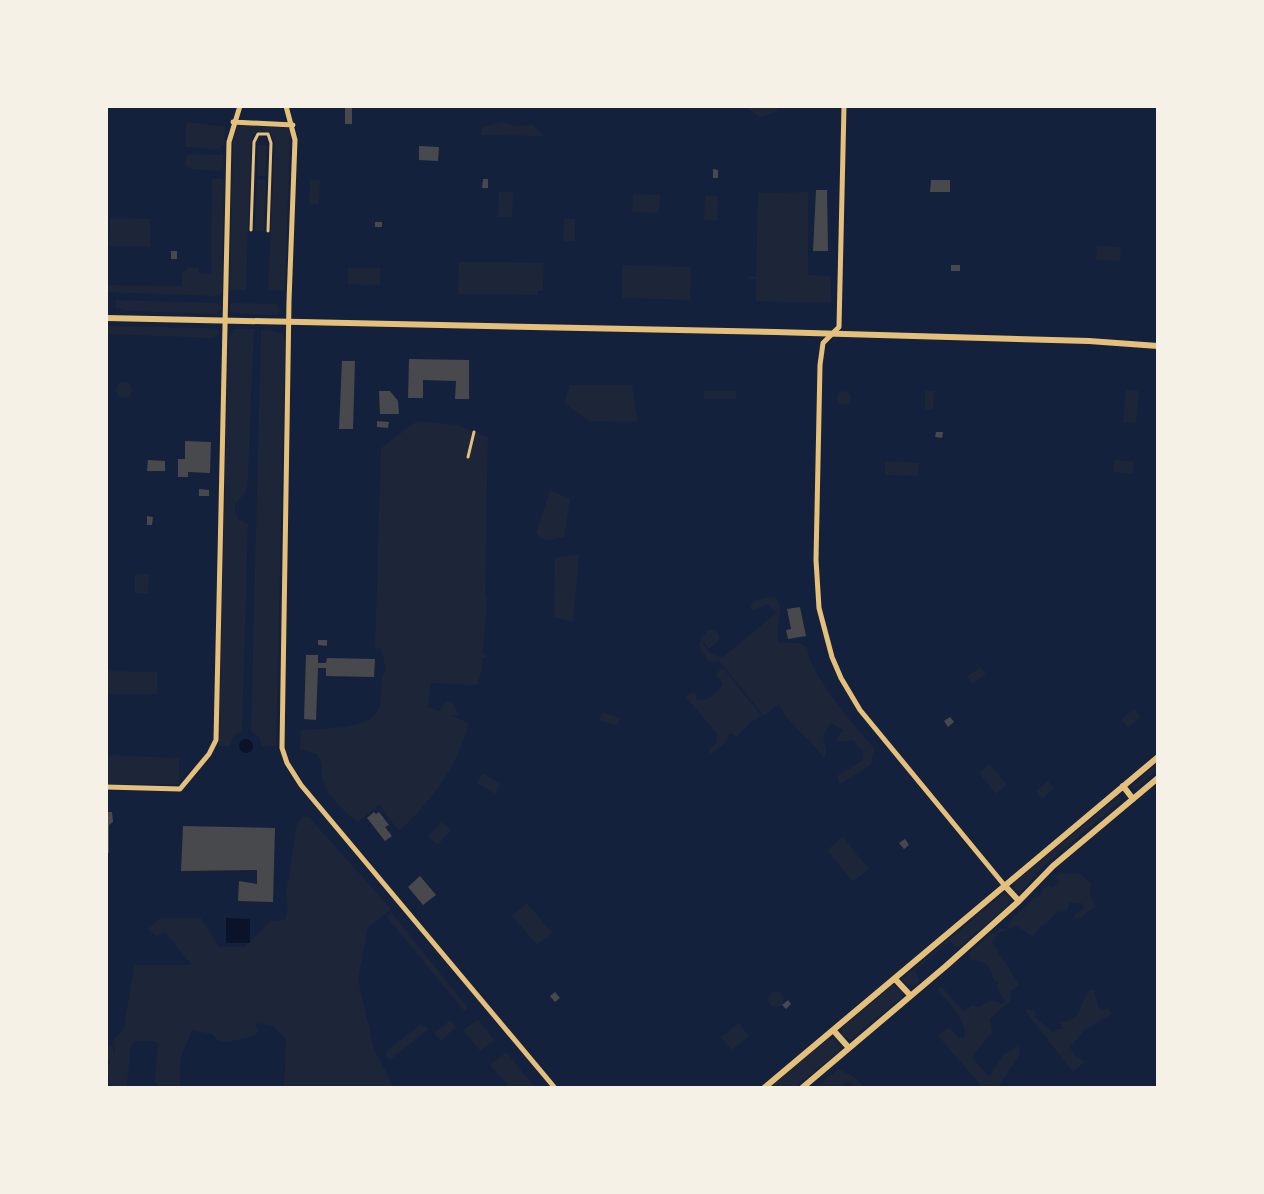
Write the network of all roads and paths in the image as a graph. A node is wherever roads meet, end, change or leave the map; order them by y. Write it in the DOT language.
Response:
graph roads {
  1 [pos="240,106"];
  2 [pos="286,106"];
  3 [pos="844,106"];
  4 [pos="233,122"];
  5 [pos="293,125"];
  6 [pos="251,230"];
  7 [pos="268,231"];
  8 [pos="106,318"];
  9 [pos="225,321"];
  10 [pos="290,322"];
  11 [pos="831,334"];
  12 [pos="1158,346"];
  13 [pos="474,432"];
  14 [pos="468,457"];
  15 [pos="1158,757"];
  16 [pos="1158,778"];
  17 [pos="1122,786"];
  18 [pos="106,788"];
  19 [pos="1132,799"];
  20 [pos="1005,886"];
  21 [pos="1019,901"];
  22 [pos="895,979"];
  23 [pos="910,995"];
  24 [pos="834,1031"];
  25 [pos="849,1048"];
  26 [pos="555,1088"];
  27 [pos="764,1088"];
  28 [pos="802,1088"];
  1 -- 4 [label="main road"];
  2 -- 5 [label="main road"];
  3 -- 11 [label="main road"];
  4 -- 5 [label="main road"];
  4 -- 9 [label="main road"];
  5 -- 10 [label="main road"];
  6 -- 7 [label="street"];
  8 -- 9 [label="main road"];
  9 -- 10 [label="main road"];
  9 -- 18 [label="main road"];
  10 -- 11 [label="main road"];
  10 -- 26 [label="main road"];
  11 -- 12 [label="main road"];
  11 -- 20 [label="main road"];
  13 -- 14 [label="street"];
  15 -- 17 [label="main road"];
  16 -- 19 [label="main road"];
  17 -- 19 [label="main road"];
  17 -- 20 [label="main road"];
  19 -- 21 [label="main road"];
  20 -- 21 [label="main road"];
  20 -- 22 [label="main road"];
  21 -- 23 [label="main road"];
  22 -- 23 [label="main road"];
  22 -- 24 [label="main road"];
  23 -- 25 [label="main road"];
  24 -- 25 [label="main road"];
  24 -- 27 [label="main road"];
  25 -- 28 [label="main road"];
}
